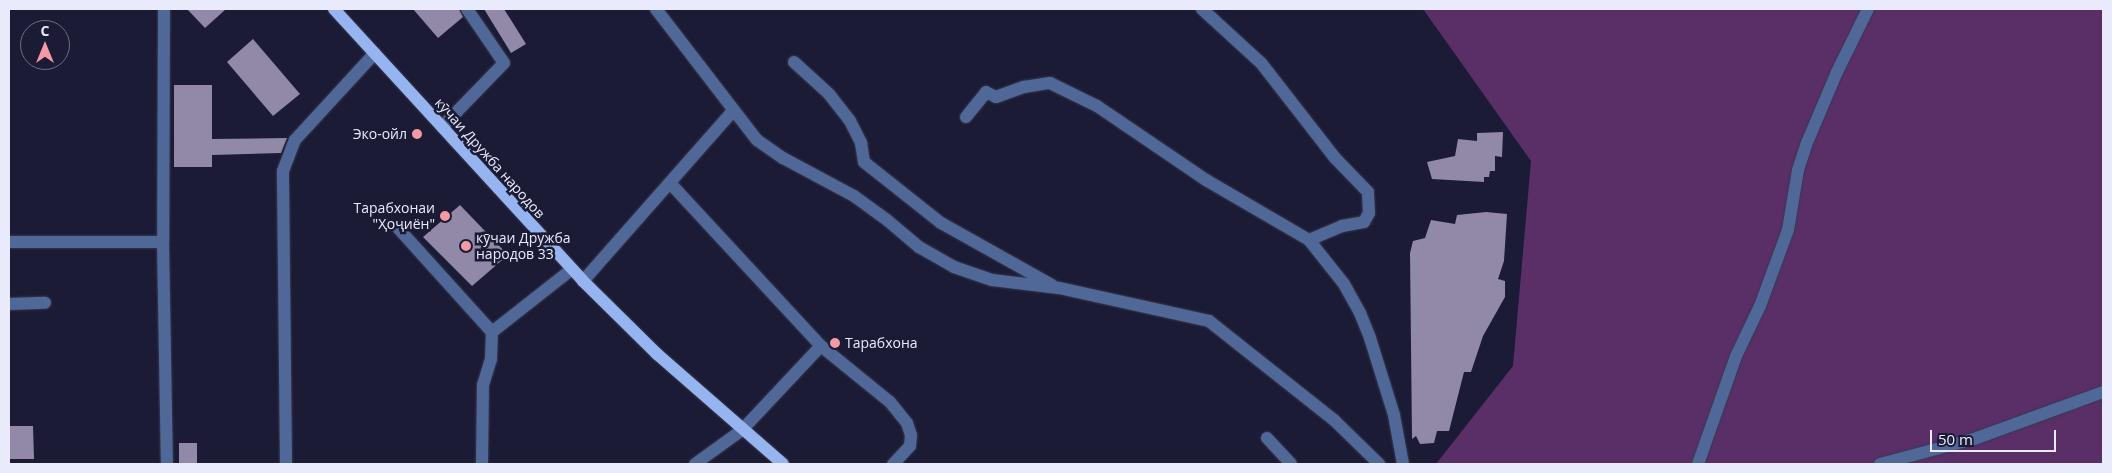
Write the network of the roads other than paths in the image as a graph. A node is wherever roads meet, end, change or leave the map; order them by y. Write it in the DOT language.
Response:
graph roads {
  1 [pos="164,9"];
  2 [pos="334,9"];
  3 [pos="467,9"];
  4 [pos="656,9"];
  5 [pos="1202,9"];
  6 [pos="1868,9"];
  7 [pos="375,53"];
  8 [pos="794,62"];
  9 [pos="734,111"];
  10 [pos="966,117"];
  11 [pos="442,127"];
  12 [pos="670,183"];
  13 [pos="398,228"];
  14 [pos="1309,240"];
  15 [pos="9,242"];
  16 [pos="162,242"];
  17 [pos="572,269"];
  18 [pos="583,281"];
  19 [pos="1059,288"];
  20 [pos="44,303"];
  21 [pos="9,304"];
  22 [pos="492,332"];
  23 [pos="821,346"];
  24 [pos="2103,392"];
  25 [pos="742,430"];
  26 [pos="1267,438"];
  27 [pos="167,464"];
  28 [pos="286,464"];
  29 [pos="482,464"];
  30 [pos="695,464"];
  31 [pos="783,464"];
  32 [pos="894,464"];
  33 [pos="1291,464"];
  34 [pos="1379,464"];
  35 [pos="1403,464"];
  36 [pos="1698,464"];
  37 [pos="1880,464"];
  1 -- 16 [label="street"];
  2 -- 7 [label="main road, кӯчаи Дружба народов"];
  3 -- 11 [label="street"];
  4 -- 9 [label="street"];
  5 -- 14 [label="street"];
  6 -- 36 [label="street"];
  7 -- 11 [label="main road, кӯчаи Дружба народов"];
  7 -- 28 [label="street"];
  8 -- 19 [label="street"];
  9 -- 12 [label="street"];
  9 -- 19 [label="street"];
  10 -- 14 [label="street"];
  11 -- 17 [label="main road, кӯчаи Дружба народов"];
  12 -- 18 [label="street"];
  12 -- 23 [label="street"];
  13 -- 22 [label="street"];
  14 -- 35 [label="street"];
  15 -- 16 [label="street"];
  16 -- 27 [label="street"];
  17 -- 18 [label="main road, кӯчаи Дружба народов"];
  17 -- 22 [label="street"];
  18 -- 25 [label="main road, кӯчаи Дружба народов"];
  19 -- 34 [label="street"];
  20 -- 21 [label="street"];
  22 -- 29 [label="street"];
  23 -- 25 [label="street"];
  23 -- 32 [label="street"];
  24 -- 37 [label="street"];
  25 -- 30 [label="street"];
  25 -- 31 [label="main road, кӯчаи Дружба народов"];
  26 -- 33 [label="street"];
}
